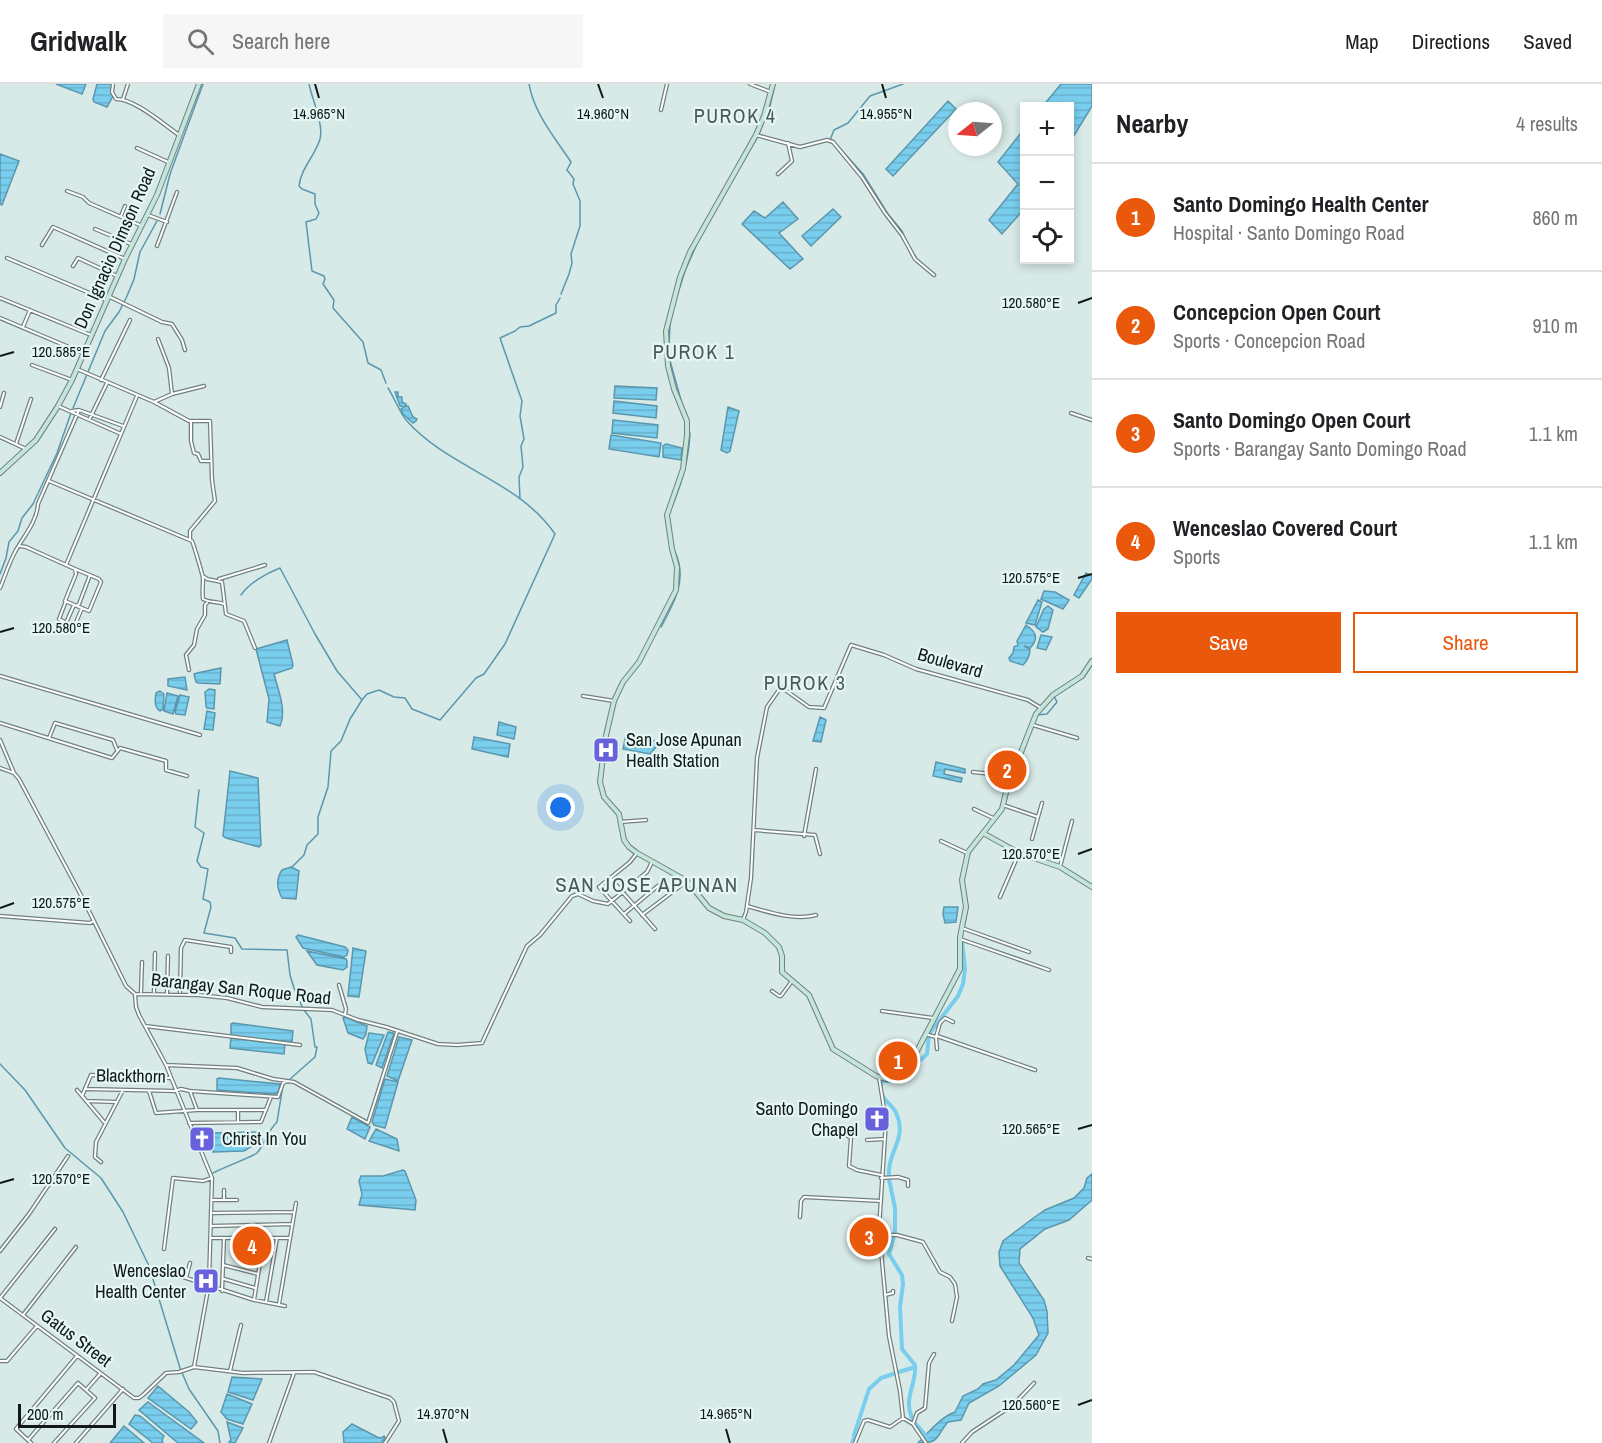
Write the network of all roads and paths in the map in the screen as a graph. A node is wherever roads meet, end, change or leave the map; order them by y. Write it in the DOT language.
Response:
graph roads {
  1 [pos="113,84"];
  2 [pos="128,84"];
  3 [pos="199,84"];
  4 [pos="667,84"];
  5 [pos="750,84"];
  6 [pos="773,84"];
  7 [pos="771,92"];
  8 [pos="123,99"];
  9 [pos="661,110"];
  10 [pos="179,135"];
  11 [pos="756,135"];
  12 [pos="788,143"];
  13 [pos="137,148"];
  14 [pos="168,162"];
  15 [pos="778,174"];
  16 [pos="68,191"];
  17 [pos="177,192"];
  18 [pos="125,206"];
  19 [pos="148,215"];
  20 [pos="121,216"];
  21 [pos="167,222"];
  22 [pos="142,226"];
  23 [pos="95,229"];
  24 [pos="132,244"];
  25 [pos="42,245"];
  26 [pos="157,246"];
  27 [pos="7,258"];
  28 [pos="125,259"];
  29 [pos="73,266"];
  30 [pos="934,275"];
  31 [pos="117,276"];
  32 [pos="0,298"];
  33 [pos="107,298"];
  34 [pos="30,310"];
  35 [pos="0,318"];
  36 [pos="130,320"];
  37 [pos="23,328"];
  38 [pos="91,335"];
  39 [pos="158,339"];
  40 [pos="184,350"];
  41 [pos="84,354"];
  42 [pos="32,365"];
  43 [pos="77,369"];
  44 [pos="72,380"];
  45 [pos="100,380"];
  46 [pos="106,383"];
  47 [pos="204,386"];
  48 [pos="4,393"];
  49 [pos="172,394"];
  50 [pos="137,395"];
  51 [pos="31,399"];
  52 [pos="154,402"];
  53 [pos="58,406"];
  54 [pos="0,407"];
  55 [pos="79,410"];
  56 [pos="71,411"];
  57 [pos="1071,413"];
  58 [pos="92,414"];
  59 [pos="76,415"];
  60 [pos="90,419"];
  61 [pos="1092,420"];
  62 [pos="191,421"];
  63 [pos="123,426"];
  64 [pos="121,434"];
  65 [pos="0,437"];
  66 [pos="16,444"];
  67 [pos="26,449"];
  68 [pos="212,461"];
  69 [pos="0,473"];
  70 [pos="49,481"];
  71 [pos="93,499"];
  72 [pos="190,540"];
  73 [pos="20,546"];
  74 [pos="66,565"];
  75 [pos="265,565"];
  76 [pos="75,570"];
  77 [pos="90,575"];
  78 [pos="203,576"];
  79 [pos="216,580"];
  80 [pos="0,588"];
  81 [pos="210,601"];
  82 [pos="66,602"];
  83 [pos="224,604"];
  84 [pos="75,605"];
  85 [pos="82,608"];
  86 [pos="66,623"];
  87 [pos="255,648"];
  88 [pos="1092,662"];
  89 [pos="189,670"];
  90 [pos="0,676"];
  91 [pos="583,696"];
  92 [pos="614,701"];
  93 [pos="1041,708"];
  94 [pos="0,723"];
  95 [pos="1033,725"];
  96 [pos="200,735"];
  97 [pos="49,738"];
  98 [pos="1077,738"];
  99 [pos="0,740"];
  100 [pos="117,751"];
  101 [pos="0,768"];
  102 [pos="816,769"];
  103 [pos="973,772"];
  104 [pos="14,773"];
  105 [pos="187,776"];
  106 [pos="1011,781"];
  107 [pos="1042,803"];
  108 [pos="1004,806"];
  109 [pos="974,809"];
  110 [pos="1038,817"];
  111 [pos="995,819"];
  112 [pos="646,820"];
  113 [pos="1071,821"];
  114 [pos="620,822"];
  115 [pos="754,830"];
  116 [pos="984,834"];
  117 [pos="804,836"];
  118 [pos="1032,839"];
  119 [pos="941,841"];
  120 [pos="637,853"];
  121 [pos="968,853"];
  122 [pos="1018,853"];
  123 [pos="820,854"];
  124 [pos="652,862"];
  125 [pos="1060,867"];
  126 [pos="610,878"];
  127 [pos="687,881"];
  128 [pos="1092,887"];
  129 [pos="674,891"];
  130 [pos="623,892"];
  131 [pos="1000,897"];
  132 [pos="612,900"];
  133 [pos="634,906"];
  134 [pos="747,906"];
  135 [pos="624,914"];
  136 [pos="642,915"];
  137 [pos="816,915"];
  138 [pos="0,916"];
  139 [pos="743,920"];
  140 [pos="94,921"];
  141 [pos="630,921"];
  142 [pos="962,928"];
  143 [pos="655,929"];
  144 [pos="960,939"];
  145 [pos="155,952"];
  146 [pos="231,952"];
  147 [pos="1029,952"];
  148 [pos="168,956"];
  149 [pos="142,962"];
  150 [pos="1049,970"];
  151 [pos="792,981"];
  152 [pos="339,985"];
  153 [pos="772,991"];
  154 [pos="141,993"];
  155 [pos="154,993"];
  156 [pos="135,994"];
  157 [pos="166,994"];
  158 [pos="180,994"];
  159 [pos="882,1011"];
  160 [pos="345,1014"];
  161 [pos="933,1018"];
  162 [pos="953,1022"];
  163 [pos="145,1026"];
  164 [pos="397,1032"];
  165 [pos="928,1035"];
  166 [pos="937,1036"];
  167 [pos="300,1045"];
  168 [pos="937,1048"];
  169 [pos="899,1050"];
  170 [pos="166,1065"];
  171 [pos="898,1066"];
  172 [pos="1035,1070"];
  173 [pos="879,1077"];
  174 [pos="171,1078"];
  175 [pos="287,1081"];
  176 [pos="86,1089"];
  177 [pos="76,1090"];
  178 [pos="123,1090"];
  179 [pos="148,1090"];
  180 [pos="175,1091"];
  181 [pos="190,1091"];
  182 [pos="82,1096"];
  183 [pos="271,1097"];
  184 [pos="86,1101"];
  185 [pos="116,1102"];
  186 [pos="238,1109"];
  187 [pos="197,1110"];
  188 [pos="266,1110"];
  189 [pos="184,1111"];
  190 [pos="238,1122"];
  191 [pos="105,1123"];
  192 [pos="189,1123"];
  193 [pos="836,1129"];
  194 [pos="885,1139"];
  195 [pos="867,1140"];
  196 [pos="68,1156"];
  197 [pos="101,1162"];
  198 [pos="881,1177"];
  199 [pos="212,1178"];
  200 [pos="908,1186"];
  201 [pos="224,1190"];
  202 [pos="212,1200"];
  203 [pos="224,1200"];
  204 [pos="237,1200"];
  205 [pos="881,1201"];
  206 [pos="296,1203"];
  207 [pos="294,1212"];
  208 [pos="212,1213"];
  209 [pos="800,1217"];
  210 [pos="292,1224"];
  211 [pos="211,1226"];
  212 [pos="55,1229"];
  213 [pos="879,1235"];
  214 [pos="211,1238"];
  215 [pos="224,1238"];
  216 [pos="264,1238"];
  217 [pos="277,1238"];
  218 [pos="290,1238"];
  219 [pos="76,1247"];
  220 [pos="164,1249"];
  221 [pos="0,1251"];
  222 [pos="1088,1258"];
  223 [pos="1092,1259"];
  224 [pos="190,1263"];
  225 [pos="222,1265"];
  226 [pos="174,1274"];
  227 [pos="258,1274"];
  228 [pos="186,1278"];
  229 [pos="223,1279"];
  230 [pos="209,1287"];
  231 [pos="255,1288"];
  232 [pos="222,1291"];
  233 [pos="893,1291"];
  234 [pos="885,1295"];
  235 [pos="0,1298"];
  236 [pos="254,1300"];
  237 [pos="266,1302"];
  238 [pos="279,1305"];
  239 [pos="285,1306"];
  240 [pos="23,1315"];
  241 [pos="952,1321"];
  242 [pos="241,1325"];
  243 [pos="37,1326"];
  244 [pos="934,1354"];
  245 [pos="77,1356"];
  246 [pos="0,1361"];
  247 [pos="194,1367"];
  248 [pos="230,1371"];
  249 [pos="101,1373"];
  250 [pos="294,1373"];
  251 [pos="1034,1383"];
  252 [pos="123,1389"];
  253 [pos="86,1390"];
  254 [pos="903,1418"];
  255 [pos="913,1424"];
  256 [pos="28,1440"];
  257 [pos="31,1443"];
  258 [pos="54,1443"];
  259 [pos="76,1443"];
  260 [pos="269,1443"];
  261 [pos="385,1443"];
  262 [pos="855,1443"];
  263 [pos="926,1443"];
  264 [pos="962,1443"];
  1 -- 8 [label="street"];
  2 -- 8 [label="street"];
  3 -- 10 [label="street, Don Ignacio Dimson Road"];
  4 -- 9 [label="street"];
  5 -- 7 [label="street"];
  6 -- 7 [label="street"];
  7 -- 11 [label="street"];
  8 -- 10 [label="street"];
  10 -- 14 [label="street, Don Ignacio Dimson Road"];
  11 -- 12 [label="street"];
  11 -- 92 [label="street"];
  12 -- 15 [label="street"];
  12 -- 30 [label="street"];
  13 -- 14 [label="street"];
  14 -- 19 [label="street, Don Ignacio Dimson Road"];
  16 -- 20 [label="street"];
  17 -- 21 [label="street"];
  18 -- 20 [label="street"];
  19 -- 21 [label="street"];
  19 -- 22 [label="street, Don Ignacio Dimson Road"];
  20 -- 22 [label="street"];
  21 -- 26 [label="street"];
  22 -- 24 [label="street, Don Ignacio Dimson Road"];
  23 -- 24 [label="street"];
  24 -- 28 [label="street, Don Ignacio Dimson Road"];
  25 -- 28 [label="street"];
  27 -- 33 [label="street"];
  28 -- 31 [label="street, Don Ignacio Dimson Road"];
  29 -- 31 [label="street"];
  31 -- 33 [label="street, Don Ignacio Dimson Road"];
  32 -- 34 [label="street"];
  33 -- 38 [label="street, Don Ignacio Dimson Road"];
  33 -- 40 [label="street"];
  34 -- 37 [label="street"];
  34 -- 38 [label="street"];
  35 -- 37 [label="street"];
  36 -- 45 [label="street"];
  37 -- 41 [label="street"];
  38 -- 41 [label="street, Don Ignacio Dimson Road"];
  39 -- 49 [label="street"];
  41 -- 43 [label="street, Don Ignacio Dimson Road"];
  42 -- 44 [label="street"];
  43 -- 44 [label="street, Don Ignacio Dimson Road"];
  43 -- 45 [label="street"];
  44 -- 53 [label="street, Don Ignacio Dimson Road"];
  45 -- 46 [label="street"];
  46 -- 50 [label="street"];
  46 -- 58 [label="street"];
  47 -- 49 [label="street"];
  48 -- 54 [label="street"];
  49 -- 52 [label="street"];
  50 -- 52 [label="street"];
  50 -- 63 [label="street"];
  51 -- 66 [label="street"];
  52 -- 62 [label="street"];
  53 -- 56 [label="street"];
  53 -- 67 [label="street, Don Ignacio Dimson Road"];
  55 -- 56 [label="street"];
  55 -- 58 [label="street"];
  55 -- 59 [label="street"];
  56 -- 59 [label="street"];
  57 -- 61 [label="street"];
  58 -- 60 [label="street"];
  58 -- 63 [label="street"];
  59 -- 60 [label="street"];
  59 -- 70 [label="street"];
  60 -- 64 [label="street"];
  62 -- 68 [label="street"];
  62 -- 68 [label="street"];
  63 -- 64 [label="street"];
  64 -- 71 [label="street"];
  65 -- 66 [label="street"];
  66 -- 67 [label="street"];
  67 -- 69 [label="street, Don Ignacio Dimson Road"];
  68 -- 72 [label="street"];
  70 -- 71 [label="street"];
  70 -- 73 [label="street"];
  71 -- 72 [label="street"];
  71 -- 74 [label="street"];
  72 -- 78 [label="street"];
  73 -- 74 [label="street"];
  73 -- 80 [label="street"];
  74 -- 76 [label="street"];
  75 -- 79 [label="street"];
  76 -- 77 [label="street"];
  76 -- 82 [label="street"];
  77 -- 84 [label="street"];
  77 -- 85 [label="street"];
  78 -- 79 [label="street"];
  78 -- 81 [label="street"];
  79 -- 83 [label="street"];
  81 -- 83 [label="street"];
  81 -- 89 [label="street"];
  82 -- 84 [label="street"];
  82 -- 86 [label="street"];
  83 -- 87 [label="street"];
  84 -- 85 [label="street"];
  84 -- 86 [label="street"];
  85 -- 86 [label="street"];
  88 -- 93 [label="street"];
  90 -- 96 [label="street"];
  91 -- 92 [label="street"];
  92 -- 114 [label="street"];
  93 -- 95 [label="street"];
  93 -- 115 [label="street, Boulevard"];
  94 -- 97 [label="street"];
  95 -- 98 [label="street"];
  95 -- 106 [label="street"];
  97 -- 100 [label="street"];
  97 -- 100 [label="street"];
  99 -- 104 [label="street, Barangay San Roque Road"];
  100 -- 105 [label="street"];
  101 -- 104 [label="street"];
  102 -- 117 [label="street"];
  103 -- 106 [label="street"];
  104 -- 140 [label="street, Barangay San Roque Road"];
  106 -- 108 [label="street"];
  107 -- 110 [label="street"];
  108 -- 110 [label="street"];
  108 -- 111 [label="street"];
  109 -- 111 [label="street"];
  110 -- 118 [label="street"];
  111 -- 116 [label="street"];
  112 -- 114 [label="street"];
  113 -- 125 [label="street"];
  114 -- 120 [label="street"];
  115 -- 117 [label="street"];
  115 -- 134 [label="street"];
  116 -- 121 [label="street"];
  116 -- 122 [label="street"];
  117 -- 123 [label="street"];
  119 -- 121 [label="street"];
  120 -- 124 [label="street"];
  120 -- 126 [label="street"];
  121 -- 142 [label="street"];
  122 -- 125 [label="street"];
  122 -- 131 [label="street"];
  124 -- 127 [label="street"];
  124 -- 130 [label="street"];
  125 -- 128 [label="street"];
  126 -- 130 [label="street"];
  126 -- 132 [label="street"];
  127 -- 129 [label="street"];
  127 -- 139 [label="street"];
  129 -- 133 [label="street"];
  129 -- 136 [label="street"];
  130 -- 132 [label="street"];
  130 -- 133 [label="street"];
  132 -- 135 [label="street"];
  132 -- 164 [label="street, Barangay San Roque Road"];
  133 -- 135 [label="street"];
  133 -- 136 [label="street"];
  134 -- 137 [label="street"];
  134 -- 139 [label="street"];
  135 -- 141 [label="street"];
  136 -- 143 [label="street"];
  138 -- 140 [label="street"];
  139 -- 151 [label="street"];
  140 -- 156 [label="street, Barangay San Roque Road"];
  142 -- 144 [label="street"];
  142 -- 147 [label="street"];
  144 -- 150 [label="street"];
  144 -- 161 [label="street"];
  145 -- 155 [label="street"];
  146 -- 158 [label="street"];
  148 -- 157 [label="street"];
  149 -- 154 [label="street"];
  151 -- 153 [label="street"];
  151 -- 173 [label="street"];
  152 -- 160 [label="street"];
  154 -- 155 [label="street, Barangay San Roque Road"];
  154 -- 156 [label="street, Barangay San Roque Road"];
  155 -- 157 [label="street, Barangay San Roque Road"];
  156 -- 163 [label="street"];
  157 -- 158 [label="street, Barangay San Roque Road"];
  158 -- 160 [label="street, Barangay San Roque Road"];
  159 -- 161 [label="street"];
  160 -- 164 [label="street, Barangay San Roque Road"];
  161 -- 165 [label="street"];
  162 -- 166 [label="street"];
  163 -- 167 [label="street"];
  163 -- 170 [label="street"];
  164 -- 175 [label="street"];
  165 -- 166 [label="street"];
  165 -- 171 [label="street"];
  166 -- 168 [label="street"];
  166 -- 172 [label="street"];
  169 -- 171 [label="street"];
  170 -- 174 [label="street"];
  170 -- 175 [label="street"];
  171 -- 173 [label="street"];
  173 -- 194 [label="street"];
  174 -- 176 [label="street"];
  174 -- 180 [label="street"];
  175 -- 183 [label="street"];
  176 -- 178 [label="street, Blackthorn"];
  176 -- 182 [label="street"];
  177 -- 182 [label="street"];
  178 -- 179 [label="street, Blackthorn"];
  178 -- 185 [label="street"];
  179 -- 180 [label="street, Blackthorn"];
  179 -- 189 [label="street"];
  180 -- 181 [label="street, Blackthorn"];
  180 -- 189 [label="street"];
  181 -- 183 [label="street, Blackthorn"];
  181 -- 187 [label="street"];
  182 -- 184 [label="street"];
  183 -- 188 [label="street"];
  184 -- 185 [label="street"];
  184 -- 191 [label="street"];
  185 -- 191 [label="street"];
  186 -- 187 [label="street"];
  186 -- 188 [label="street"];
  186 -- 190 [label="street"];
  187 -- 189 [label="street"];
  188 -- 190 [label="street"];
  189 -- 192 [label="street"];
  190 -- 192 [label="street"];
  191 -- 197 [label="street"];
  192 -- 199 [label="street"];
  193 -- 198 [label="street"];
  194 -- 195 [label="street"];
  194 -- 198 [label="street"];
  196 -- 221 [label="street"];
  198 -- 200 [label="street"];
  198 -- 205 [label="street"];
  199 -- 202 [label="street"];
  199 -- 220 [label="street"];
  201 -- 203 [label="street"];
  202 -- 203 [label="street"];
  202 -- 208 [label="street"];
  203 -- 204 [label="street"];
  205 -- 209 [label="street"];
  205 -- 213 [label="street"];
  206 -- 207 [label="street"];
  207 -- 208 [label="street"];
  207 -- 210 [label="street"];
  208 -- 211 [label="street"];
  210 -- 211 [label="street"];
  210 -- 218 [label="street"];
  211 -- 214 [label="street"];
  212 -- 235 [label="street"];
  213 -- 234 [label="street"];
  213 -- 241 [label="street"];
  214 -- 215 [label="street"];
  214 -- 230 [label="street"];
  215 -- 216 [label="street"];
  215 -- 225 [label="street"];
  216 -- 217 [label="street"];
  216 -- 227 [label="street"];
  217 -- 218 [label="street"];
  217 -- 237 [label="street"];
  218 -- 238 [label="street"];
  219 -- 240 [label="street"];
  222 -- 223 [label="street"];
  224 -- 228 [label="street"];
  225 -- 227 [label="street"];
  225 -- 229 [label="street"];
  226 -- 228 [label="street"];
  227 -- 231 [label="street"];
  228 -- 230 [label="street"];
  229 -- 231 [label="street"];
  229 -- 232 [label="street"];
  230 -- 232 [label="street"];
  230 -- 247 [label="street"];
  231 -- 236 [label="street"];
  232 -- 236 [label="street"];
  233 -- 234 [label="street"];
  234 -- 254 [label="street"];
  235 -- 240 [label="street, Gatus Street"];
  236 -- 237 [label="street"];
  237 -- 238 [label="street"];
  238 -- 239 [label="street"];
  240 -- 243 [label="street, Gatus Street"];
  242 -- 248 [label="street"];
  243 -- 245 [label="street, Gatus Street"];
  243 -- 246 [label="street"];
  244 -- 255 [label="street"];
  245 -- 249 [label="street, Gatus Street"];
  245 -- 256 [label="street"];
  247 -- 248 [label="street"];
  247 -- 252 [label="street, Gatus Street"];
  248 -- 250 [label="street"];
  249 -- 252 [label="street, Gatus Street"];
  249 -- 253 [label="street"];
  250 -- 260 [label="street"];
  250 -- 261 [label="street"];
  251 -- 264 [label="street"];
  252 -- 259 [label="street"];
  253 -- 256 [label="street"];
  253 -- 258 [label="street"];
  254 -- 255 [label="street"];
  254 -- 262 [label="street"];
  255 -- 263 [label="street"];
  256 -- 257 [label="street"];
}
